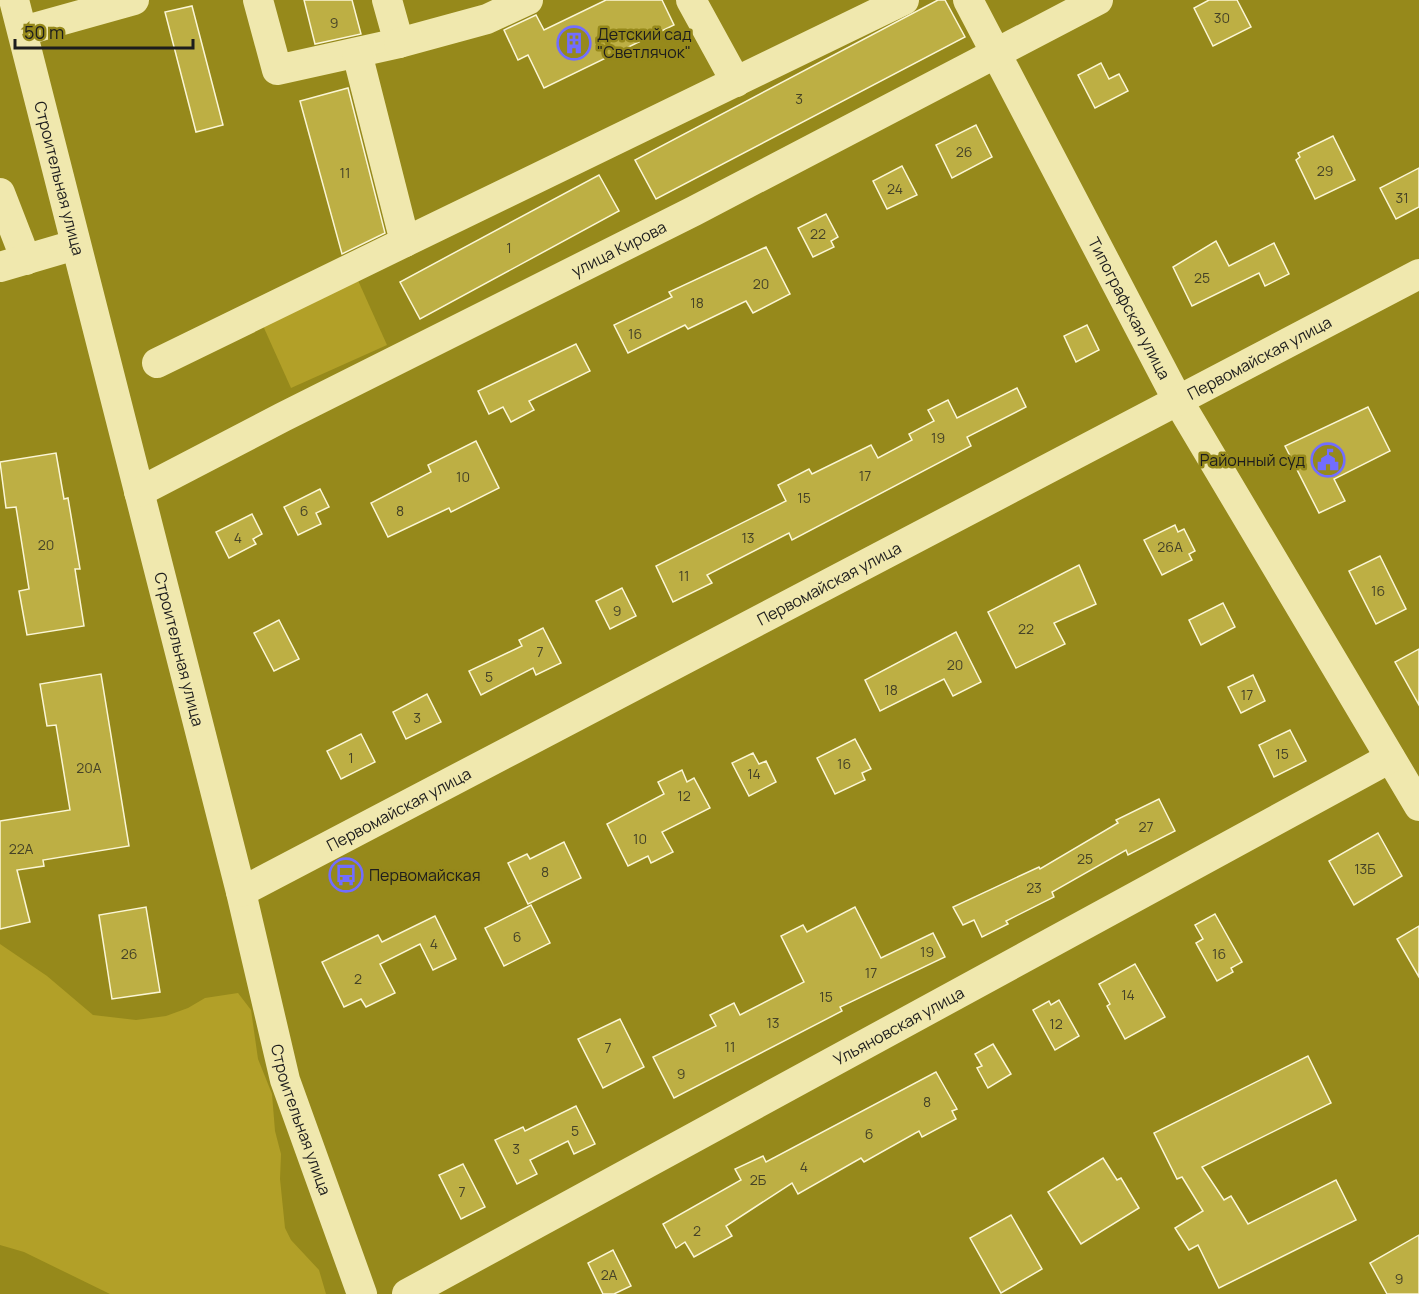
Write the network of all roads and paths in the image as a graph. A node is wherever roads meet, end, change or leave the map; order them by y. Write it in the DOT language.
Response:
graph roads {
  1 [pos="14,0"];
  2 [pos="134,0"];
  3 [pos="258,0"];
  4 [pos="387,0"];
  5 [pos="528,0"];
  6 [pos="692,0"];
  7 [pos="904,0"];
  8 [pos="968,0"];
  9 [pos="1098,0"];
  10 [pos="23,31"];
  11 [pos="399,43"];
  12 [pos="357,53"];
  13 [pos="997,53"];
  14 [pos="736,82"];
  15 [pos="0,193"];
  16 [pos="405,242"];
  17 [pos="75,245"];
  18 [pos="13,263"];
  19 [pos="1419,274"];
  20 [pos="157,363"];
  21 [pos="1177,399"];
  22 [pos="139,492"];
  23 [pos="1390,758"];
  24 [pos="1419,806"];
  25 [pos="241,892"];
  26 [pos="362,1294"];
  27 [pos="407,1294"];
  1 -- 10 [label="street, Строительная улица"];
  2 -- 10 [label="street"];
  3 -- 12 [label="street"];
  4 -- 11 [label="street"];
  5 -- 11 [label="street"];
  6 -- 14 [label="street"];
  7 -- 14 [label="street"];
  8 -- 13 [label="street, Типографская улица"];
  9 -- 13 [label="street, улица Кирова"];
  10 -- 17 [label="street, Строительная улица"];
  11 -- 12 [label="street"];
  12 -- 16 [label="street"];
  13 -- 21 [label="street, Типографская улица"];
  13 -- 22 [label="street, улица Кирова"];
  14 -- 16 [label="street"];
  15 -- 18 [label="street"];
  16 -- 20 [label="street"];
  17 -- 18 [label="street"];
  17 -- 22 [label="street, Строительная улица"];
  19 -- 21 [label="street, Первомайская улица"];
  21 -- 23 [label="street, Типографская улица"];
  21 -- 25 [label="street, Первомайская улица"];
  22 -- 25 [label="street, Строительная улица"];
  23 -- 24 [label="street, Типографская улица"];
  23 -- 27 [label="street, Ульяновская улица"];
  25 -- 26 [label="street, Строительная улица"];
}
